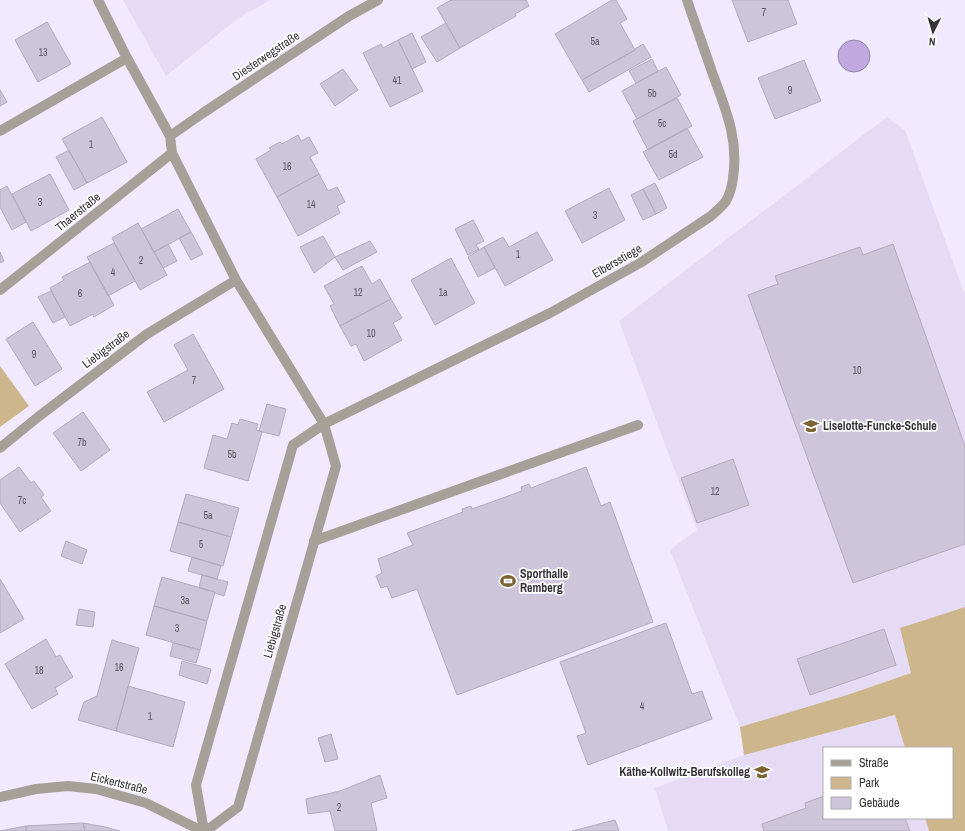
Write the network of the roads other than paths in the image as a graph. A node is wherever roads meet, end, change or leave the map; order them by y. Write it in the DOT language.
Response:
graph roads {
  1 [pos="98,0"];
  2 [pos="378,0"];
  3 [pos="687,0"];
  4 [pos="127,58"];
  5 [pos="0,131"];
  6 [pos="170,136"];
  7 [pos="172,153"];
  8 [pos="236,280"];
  9 [pos="0,290"];
  10 [pos="324,424"];
  11 [pos="638,425"];
  12 [pos="0,448"];
  13 [pos="314,541"];
  14 [pos="0,797"];
  15 [pos="204,831"];
  1 -- 4 [label="street, Liebigstraße"];
  2 -- 6 [label="street, Diesterwegstraße"];
  3 -- 10 [label="street, Elbersstiege"];
  4 -- 5 [label="street"];
  4 -- 6 [label="street, Liebigstraße"];
  6 -- 7 [label="street, Liebigstraße"];
  7 -- 8 [label="street, Liebigstraße"];
  7 -- 9 [label="street, Thaerstraße"];
  8 -- 10 [label="street, Liebigstraße"];
  8 -- 12 [label="street, Liebigstraße"];
  10 -- 13 [label="street, Liebigstraße"];
  10 -- 15 [label="street"];
  11 -- 13 [label="street"];
  13 -- 15 [label="street, Liebigstraße"];
  14 -- 15 [label="street, Eickertstraße"];
}
